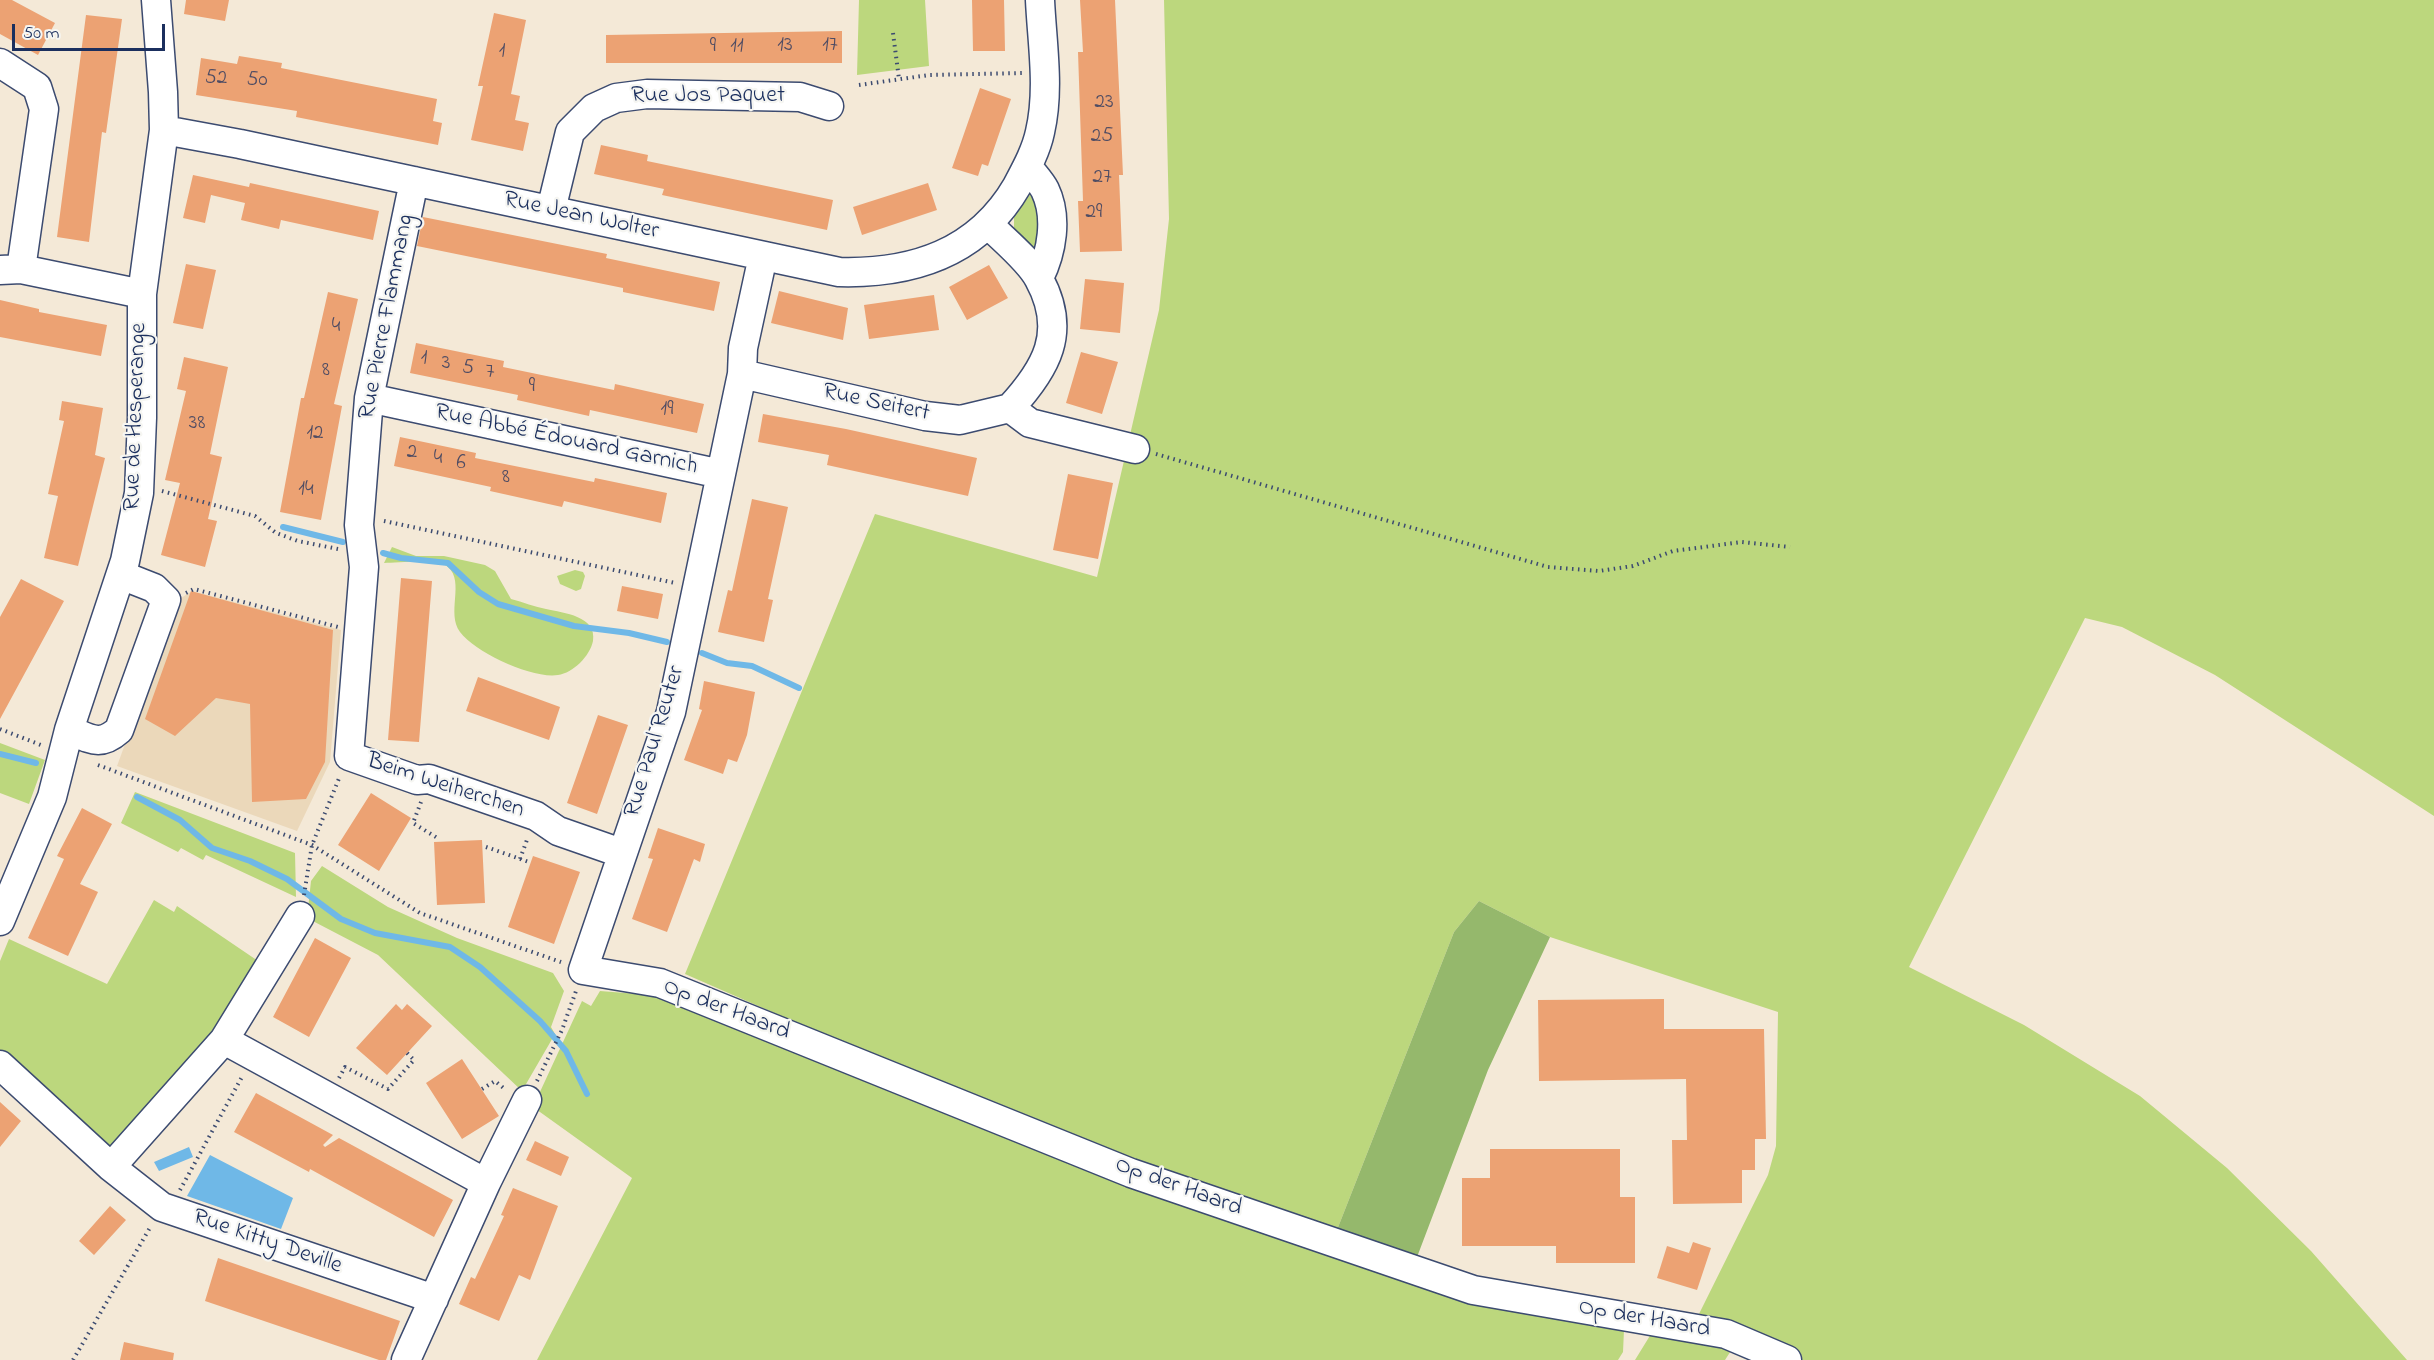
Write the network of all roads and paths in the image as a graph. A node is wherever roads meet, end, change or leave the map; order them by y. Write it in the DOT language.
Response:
graph roads {
  1 [pos="156,0"];
  2 [pos="1040,0"];
  3 [pos="893,33"];
  4 [pos="0,63"];
  5 [pos="1026,72"];
  6 [pos="899,80"];
  7 [pos="859,85"];
  8 [pos="829,106"];
  9 [pos="164,130"];
  10 [pos="1028,167"];
  11 [pos="414,181"];
  12 [pos="552,210"];
  13 [pos="989,225"];
  14 [pos="763,256"];
  15 [pos="7,265"];
  16 [pos="1039,278"];
  17 [pos="142,294"];
  18 [pos="742,374"];
  19 [pos="369,398"];
  20 [pos="1010,408"];
  21 [pos="1135,448"];
  22 [pos="721,474"];
  23 [pos="152,489"];
  24 [pos="368,522"];
  25 [pos="1790,548"];
  26 [pos="342,550"];
  27 [pos="121,575"];
  28 [pos="697,588"];
  29 [pos="166,600"];
  30 [pos="359,632"];
  31 [pos="0,729"];
  32 [pos="58,739"];
  33 [pos="349,756"];
  34 [pos="88,762"];
  35 [pos="419,808"];
  36 [pos="439,839"];
  37 [pos="312,845"];
  38 [pos="486,847"];
  39 [pos="621,853"];
  40 [pos="529,862"];
  41 [pos="306,880"];
  42 [pos="300,916"];
  43 [pos="0,921"];
  44 [pos="583,970"];
  45 [pos="224,1040"];
  46 [pos="407,1053"];
  47 [pos="547,1060"];
  48 [pos="0,1065"];
  49 [pos="328,1097"];
  50 [pos="527,1101"];
  51 [pos="111,1167"];
  52 [pos="486,1183"];
  53 [pos="434,1299"];
  54 [pos="406,1360"];
  55 [pos="1787,1360"];
  1 -- 9 [label="street, Rue de Hesperange"];
  2 -- 10 [label="street, Rue Jean Wolter"];
  3 -- 6 [label="path"];
  4 -- 15 [label="street"];
  5 -- 6 [label="path"];
  6 -- 7 [label="path"];
  8 -- 12 [label="street, Rue Jos Paquet"];
  9 -- 11 [label="street, Rue Jean Wolter"];
  9 -- 17 [label="street, Rue de Hesperange"];
  10 -- 13 [label="street, Rue Jean Wolter"];
  10 -- 16 [label="street"];
  11 -- 12 [label="street, Rue Jean Wolter"];
  11 -- 19 [label="street, Rue Pierre Flammang"];
  12 -- 14 [label="street, Rue Jean Wolter"];
  13 -- 14 [label="street, Rue Jean Wolter"];
  13 -- 16 [label="street"];
  14 -- 18 [label="street, Rue Abbé Édouard Garnich"];
  15 -- 17 [label="street"];
  16 -- 20 [label="street"];
  17 -- 27 [label="street, Rue de Hesperange"];
  18 -- 20 [label="street, Rue Seitert"];
  18 -- 22 [label="street, Rue Abbé Édouard Garnich"];
  19 -- 22 [label="street, Rue Abbé Édouard Garnich"];
  19 -- 24 [label="street, Rue Pierre Flammang"];
  20 -- 21 [label="street"];
  21 -- 25 [label="path"];
  22 -- 28 [label="street, Rue Paul Reuter"];
  23 -- 26 [label="path"];
  24 -- 28 [label="path"];
  24 -- 30 [label="street, Beim Weiherchen"];
  27 -- 29 [label="street"];
  27 -- 32 [label="street, Rue de Hesperange"];
  28 -- 39 [label="street, Rue Paul Reuter"];
  29 -- 30 [label="path"];
  29 -- 32 [label="street"];
  30 -- 33 [label="street, Beim Weiherchen"];
  31 -- 32 [label="path"];
  32 -- 43 [label="street, Rue de Hesperange"];
  33 -- 37 [label="path"];
  33 -- 39 [label="street, Beim Weiherchen"];
  34 -- 37 [label="path"];
  35 -- 36 [label="path"];
  37 -- 41 [label="path"];
  37 -- 44 [label="path"];
  38 -- 40 [label="path"];
  39 -- 44 [label="street, Rue Paul Reuter"];
  42 -- 45 [label="street"];
  44 -- 47 [label="path"];
  44 -- 55 [label="street, Op der Haard"];
  45 -- 49 [label="street"];
  45 -- 51 [label="street"];
  46 -- 49 [label="path"];
  48 -- 51 [label="street, Rue Kitty Deville"];
  49 -- 52 [label="street"];
  50 -- 52 [label="street"];
  51 -- 53 [label="street, Rue Kitty Deville"];
  52 -- 53 [label="street"];
  53 -- 54 [label="street"];
}
